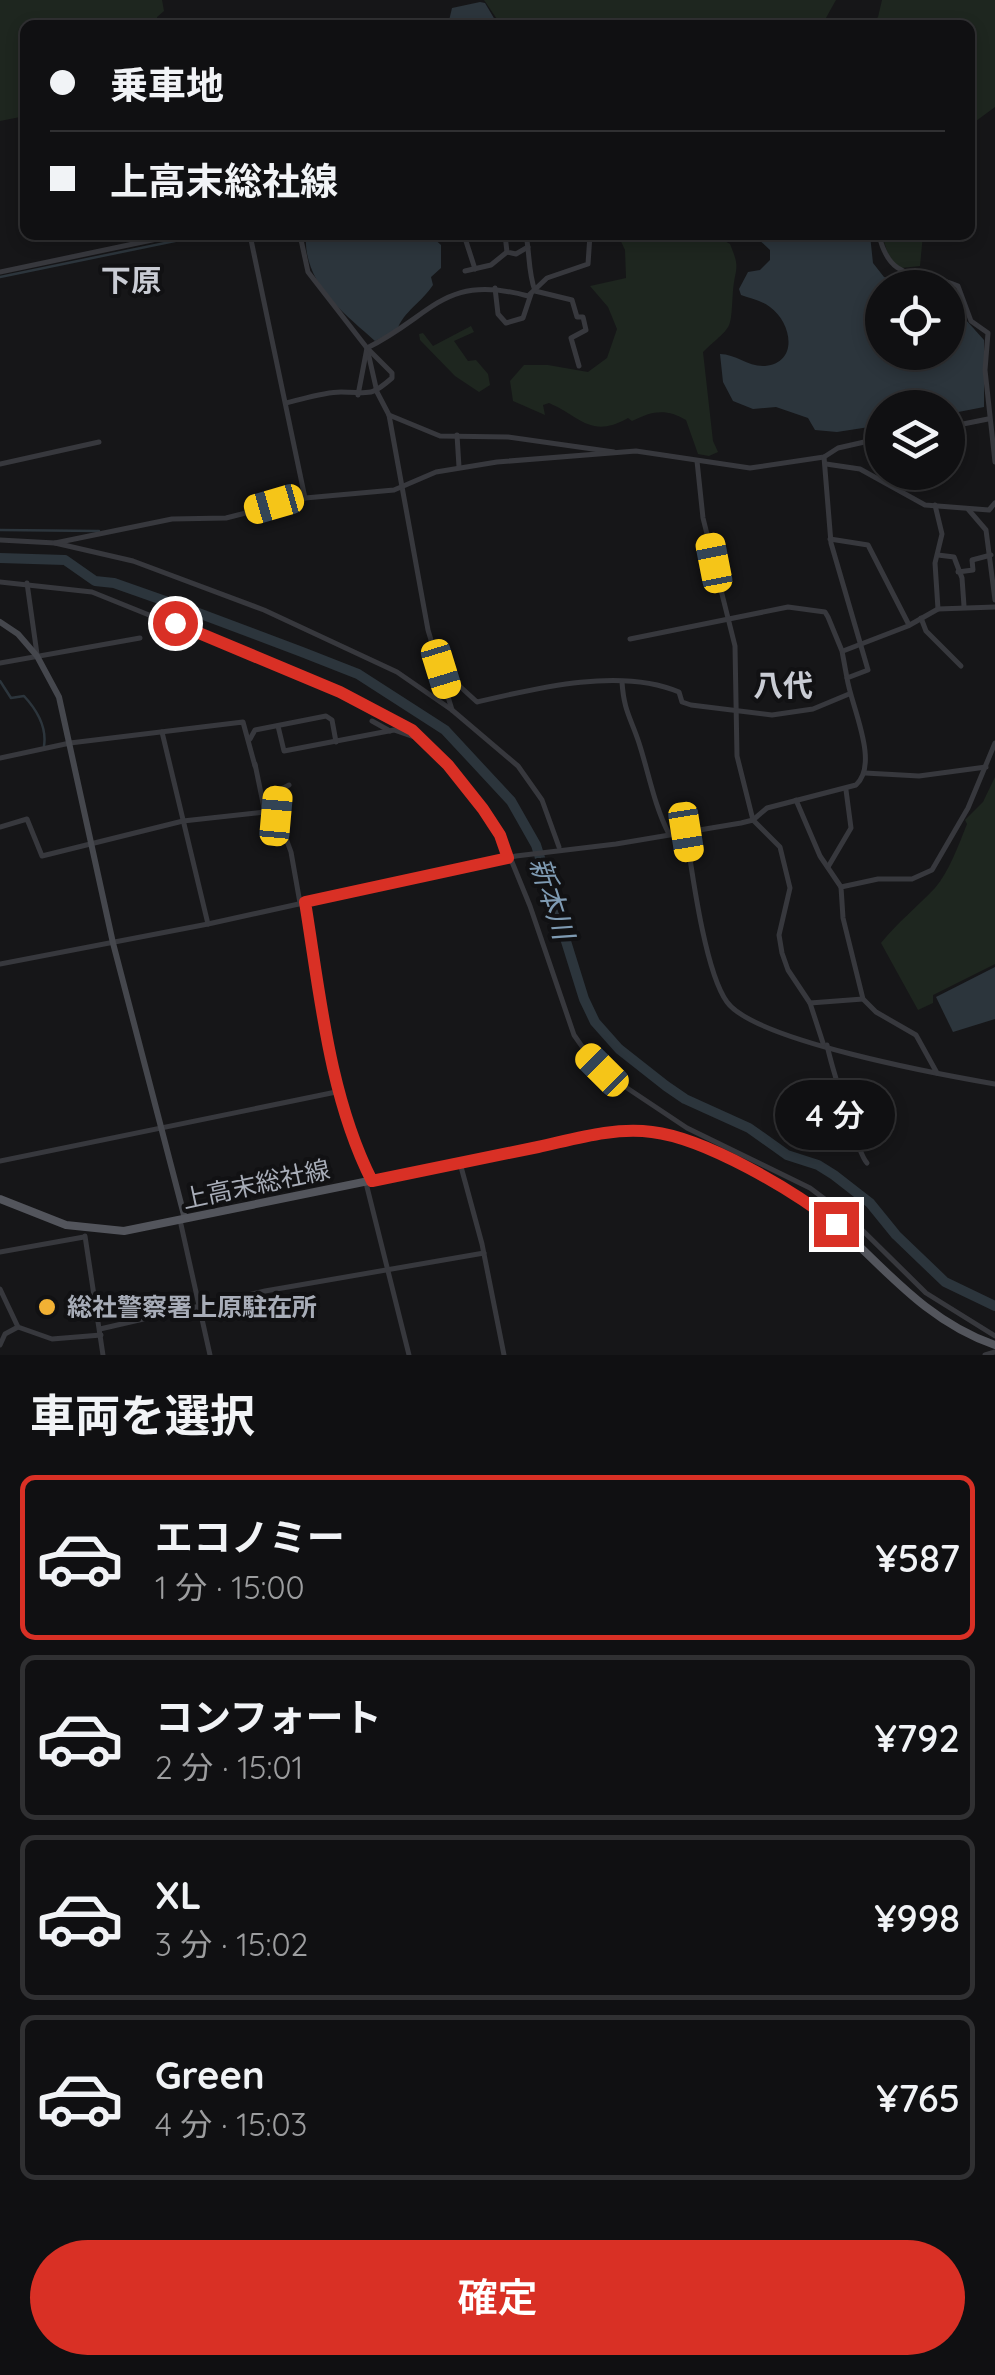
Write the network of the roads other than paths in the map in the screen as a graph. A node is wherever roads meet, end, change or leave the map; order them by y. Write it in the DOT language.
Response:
graph roads {
  1 [pos="152,240"];
  2 [pos="251,240"];
  3 [pos="301,240"];
  4 [pos="466,240"];
  5 [pos="505,240"];
  6 [pos="527,240"];
  7 [pos="590,240"];
  8 [pos="880,240"];
  9 [pos="528,247"];
  10 [pos="506,252"];
  11 [pos="475,269"];
  12 [pos="465,271"];
  13 [pos="0,272"];
  14 [pos="494,287"];
  15 [pos="533,292"];
  16 [pos="366,348"];
  17 [pos="579,366"];
  18 [pos="377,392"];
  19 [pos="358,395"];
  20 [pos="286,403"];
  21 [pos="389,415"];
  22 [pos="988,419"];
  23 [pos="965,424"];
  24 [pos="457,435"];
  25 [pos="99,442"];
  26 [pos="865,442"];
  27 [pos="614,452"];
  28 [pos="697,461"];
  29 [pos="825,461"];
  30 [pos="995,462"];
  31 [pos="0,464"];
  32 [pos="459,468"];
  33 [pos="402,486"];
  34 [pos="306,498"];
  35 [pos="995,503"];
  36 [pos="935,506"];
  37 [pos="968,509"];
  38 [pos="992,511"];
  39 [pos="0,540"];
  40 [pos="830,540"];
  41 [pos="55,543"];
  42 [pos="938,554"];
  43 [pos="991,556"];
  44 [pos="958,572"];
  45 [pos="0,582"];
  46 [pos="27,582"];
  47 [pos="995,604"];
  48 [pos="964,606"];
  49 [pos="938,609"];
  50 [pos="728,617"];
  51 [pos="921,618"];
  52 [pos="0,622"];
  53 [pos="909,625"];
  54 [pos="140,638"];
  55 [pos="630,639"];
  56 [pos="862,644"];
  57 [pos="842,651"];
  58 [pos="38,656"];
  59 [pos="0,663"];
  60 [pos="961,666"];
  61 [pos="441,669"];
  62 [pos="847,678"];
  63 [pos="622,682"];
  64 [pos="849,694"];
  65 [pos="452,710"];
  66 [pos="736,711"];
  67 [pos="372,721"];
  68 [pos="278,726"];
  69 [pos="390,730"];
  70 [pos="162,732"];
  71 [pos="423,740"];
  72 [pos="336,742"];
  73 [pos="70,743"];
  74 [pos="995,743"];
  75 [pos="0,758"];
  76 [pos="255,766"];
  77 [pos="986,767"];
  78 [pos="865,772"];
  79 [pos="289,784"];
  80 [pos="846,790"];
  81 [pos="796,800"];
  82 [pos="265,812"];
  83 [pos="276,816"];
  84 [pos="753,820"];
  85 [pos="183,822"];
  86 [pos="0,827"];
  87 [pos="686,832"];
  88 [pos="669,834"];
  89 [pos="90,841"];
  90 [pos="557,848"];
  91 [pos="508,858"];
  92 [pos="828,867"];
  93 [pos="841,887"];
  94 [pos="303,903"];
  95 [pos="208,924"];
  96 [pos="114,942"];
  97 [pos="0,964"];
  98 [pos="863,1000"];
  99 [pos="810,1003"];
  100 [pos="825,1044"];
  101 [pos="937,1073"];
  102 [pos="995,1084"];
  103 [pos="342,1091"];
  104 [pos="161,1129"];
  105 [pos="0,1161"];
  106 [pos="867,1162"];
  107 [pos="460,1163"];
  108 [pos="369,1182"];
  109 [pos="0,1199"];
  110 [pos="182,1220"];
  111 [pos="86,1233"];
  112 [pos="0,1252"];
  113 [pos="484,1253"];
  114 [pos="389,1271"];
  115 [pos="0,1288"];
  116 [pos="200,1306"];
  117 [pos="18,1326"];
  118 [pos="100,1332"];
  119 [pos="995,1336"];
  120 [pos="995,1344"];
  121 [pos="0,1345"];
  122 [pos="995,1352"];
  123 [pos="103,1355"];
  124 [pos="210,1355"];
  125 [pos="408,1355"];
  126 [pos="504,1355"];
  127 [pos="986,1355"];
  1 -- 13 [label="street"];
  2 -- 20 [label="street"];
  3 -- 16 [label="street"];
  4 -- 11 [label="street"];
  5 -- 10 [label="street"];
  6 -- 9 [label="street"];
  7 -- 15 [label="street"];
  8 -- 22 [label="street"];
  9 -- 10 [label="street"];
  9 -- 15 [label="street"];
  10 -- 11 [label="street"];
  11 -- 12 [label="street"];
  14 -- 15 [label="street"];
  14 -- 15 [label="street"];
  14 -- 16 [label="street"];
  15 -- 17 [label="street"];
  16 -- 18 [label="street"];
  16 -- 18 [label="street"];
  16 -- 19 [label="street"];
  18 -- 19 [label="street"];
  18 -- 21 [label="street"];
  19 -- 20 [label="street"];
  20 -- 34 [label="street"];
  21 -- 24 [label="street"];
  21 -- 33 [label="street"];
  22 -- 23 [label="street"];
  22 -- 30 [label="street"];
  24 -- 27 [label="street"];
  24 -- 32 [label="street"];
  25 -- 31 [label="street"];
  26 -- 29 [label="street"];
  27 -- 28 [label="street"];
  27 -- 32 [label="street"];
  28 -- 29 [label="street"];
  28 -- 50 [label="street"];
  29 -- 36 [label="street"];
  29 -- 40 [label="street"];
  32 -- 33 [label="street"];
  33 -- 34 [label="street"];
  33 -- 61 [label="street"];
  34 -- 41 [label="street"];
  35 -- 38 [label="street"];
  36 -- 37 [label="street"];
  36 -- 42 [label="street"];
  37 -- 38 [label="street"];
  37 -- 43 [label="street"];
  39 -- 41 [label="street"];
  40 -- 53 [label="street"];
  40 -- 56 [label="street"];
  41 -- 65 [label="street"];
  42 -- 44 [label="street"];
  42 -- 49 [label="street"];
  43 -- 44 [label="street"];
  43 -- 47 [label="street"];
  44 -- 48 [label="street"];
  45 -- 46 [label="street"];
  46 -- 58 [label="street"];
  46 -- 71 [label="street"];
  47 -- 48 [label="street"];
  48 -- 49 [label="street"];
  49 -- 51 [label="street"];
  50 -- 55 [label="street"];
  50 -- 57 [label="street"];
  50 -- 66 [label="street"];
  51 -- 53 [label="street"];
  51 -- 60 [label="street"];
  52 -- 58 [label="street"];
  53 -- 56 [label="street"];
  54 -- 58 [label="street"];
  56 -- 57 [label="street"];
  56 -- 62 [label="street"];
  57 -- 62 [label="street"];
  58 -- 59 [label="street"];
  58 -- 73 [label="street"];
  61 -- 63 [label="street"];
  61 -- 65 [label="street"];
  62 -- 64 [label="street"];
  63 -- 66 [label="street"];
  63 -- 88 [label="street"];
  64 -- 66 [label="street"];
  64 -- 78 [label="street"];
  65 -- 90 [label="street"];
  66 -- 84 [label="street"];
  67 -- 69 [label="street"];
  68 -- 72 [label="street"];
  68 -- 72 [label="street"];
  68 -- 76 [label="street"];
  69 -- 71 [label="street"];
  69 -- 72 [label="street"];
  70 -- 73 [label="street"];
  70 -- 76 [label="street"];
  70 -- 85 [label="street"];
  71 -- 91 [label="street"];
  73 -- 75 [label="street"];
  73 -- 89 [label="street"];
  74 -- 77 [label="street"];
  76 -- 82 [label="street"];
  77 -- 78 [label="street"];
  77 -- 93 [label="street"];
  78 -- 80 [label="street"];
  79 -- 83 [label="street"];
  80 -- 81 [label="street"];
  80 -- 92 [label="street"];
  81 -- 84 [label="street"];
  81 -- 92 [label="street"];
  82 -- 83 [label="street"];
  82 -- 85 [label="street"];
  83 -- 94 [label="street"];
  84 -- 87 [label="street"];
  84 -- 99 [label="street"];
  85 -- 89 [label="street"];
  85 -- 95 [label="street"];
  86 -- 89 [label="street"];
  87 -- 88 [label="street"];
  87 -- 100 [label="street"];
  88 -- 90 [label="street"];
  89 -- 96 [label="street"];
  90 -- 91 [label="street"];
  91 -- 94 [label="street"];
  91 -- 119 [label="street"];
  92 -- 93 [label="street"];
  93 -- 98 [label="street"];
  94 -- 95 [label="street"];
  94 -- 103 [label="street"];
  95 -- 96 [label="street"];
  96 -- 97 [label="street"];
  96 -- 104 [label="street"];
  98 -- 99 [label="street"];
  98 -- 101 [label="street"];
  99 -- 100 [label="street"];
  100 -- 101 [label="street"];
  100 -- 106 [label="street"];
  101 -- 102 [label="street"];
  103 -- 104 [label="street"];
  103 -- 108 [label="street"];
  104 -- 105 [label="street"];
  104 -- 110 [label="street"];
  107 -- 108 [label="main road, 上高末総社線"];
  107 -- 113 [label="street"];
  107 -- 120 [label="main road, 上高末総社線"];
  108 -- 110 [label="main road, 上高末総社線"];
  108 -- 114 [label="street"];
  109 -- 111 [label="main road, 上高末総社線"];
  110 -- 111 [label="main road, 上高末総社線"];
  110 -- 116 [label="street"];
  111 -- 112 [label="street"];
  111 -- 118 [label="street"];
  113 -- 114 [label="street"];
  113 -- 126 [label="street"];
  114 -- 116 [label="street"];
  114 -- 125 [label="street"];
  115 -- 117 [label="street"];
  116 -- 118 [label="street"];
  116 -- 124 [label="street"];
  117 -- 118 [label="street"];
  117 -- 121 [label="street"];
  118 -- 123 [label="street"];
  122 -- 127 [label="street"];
}
